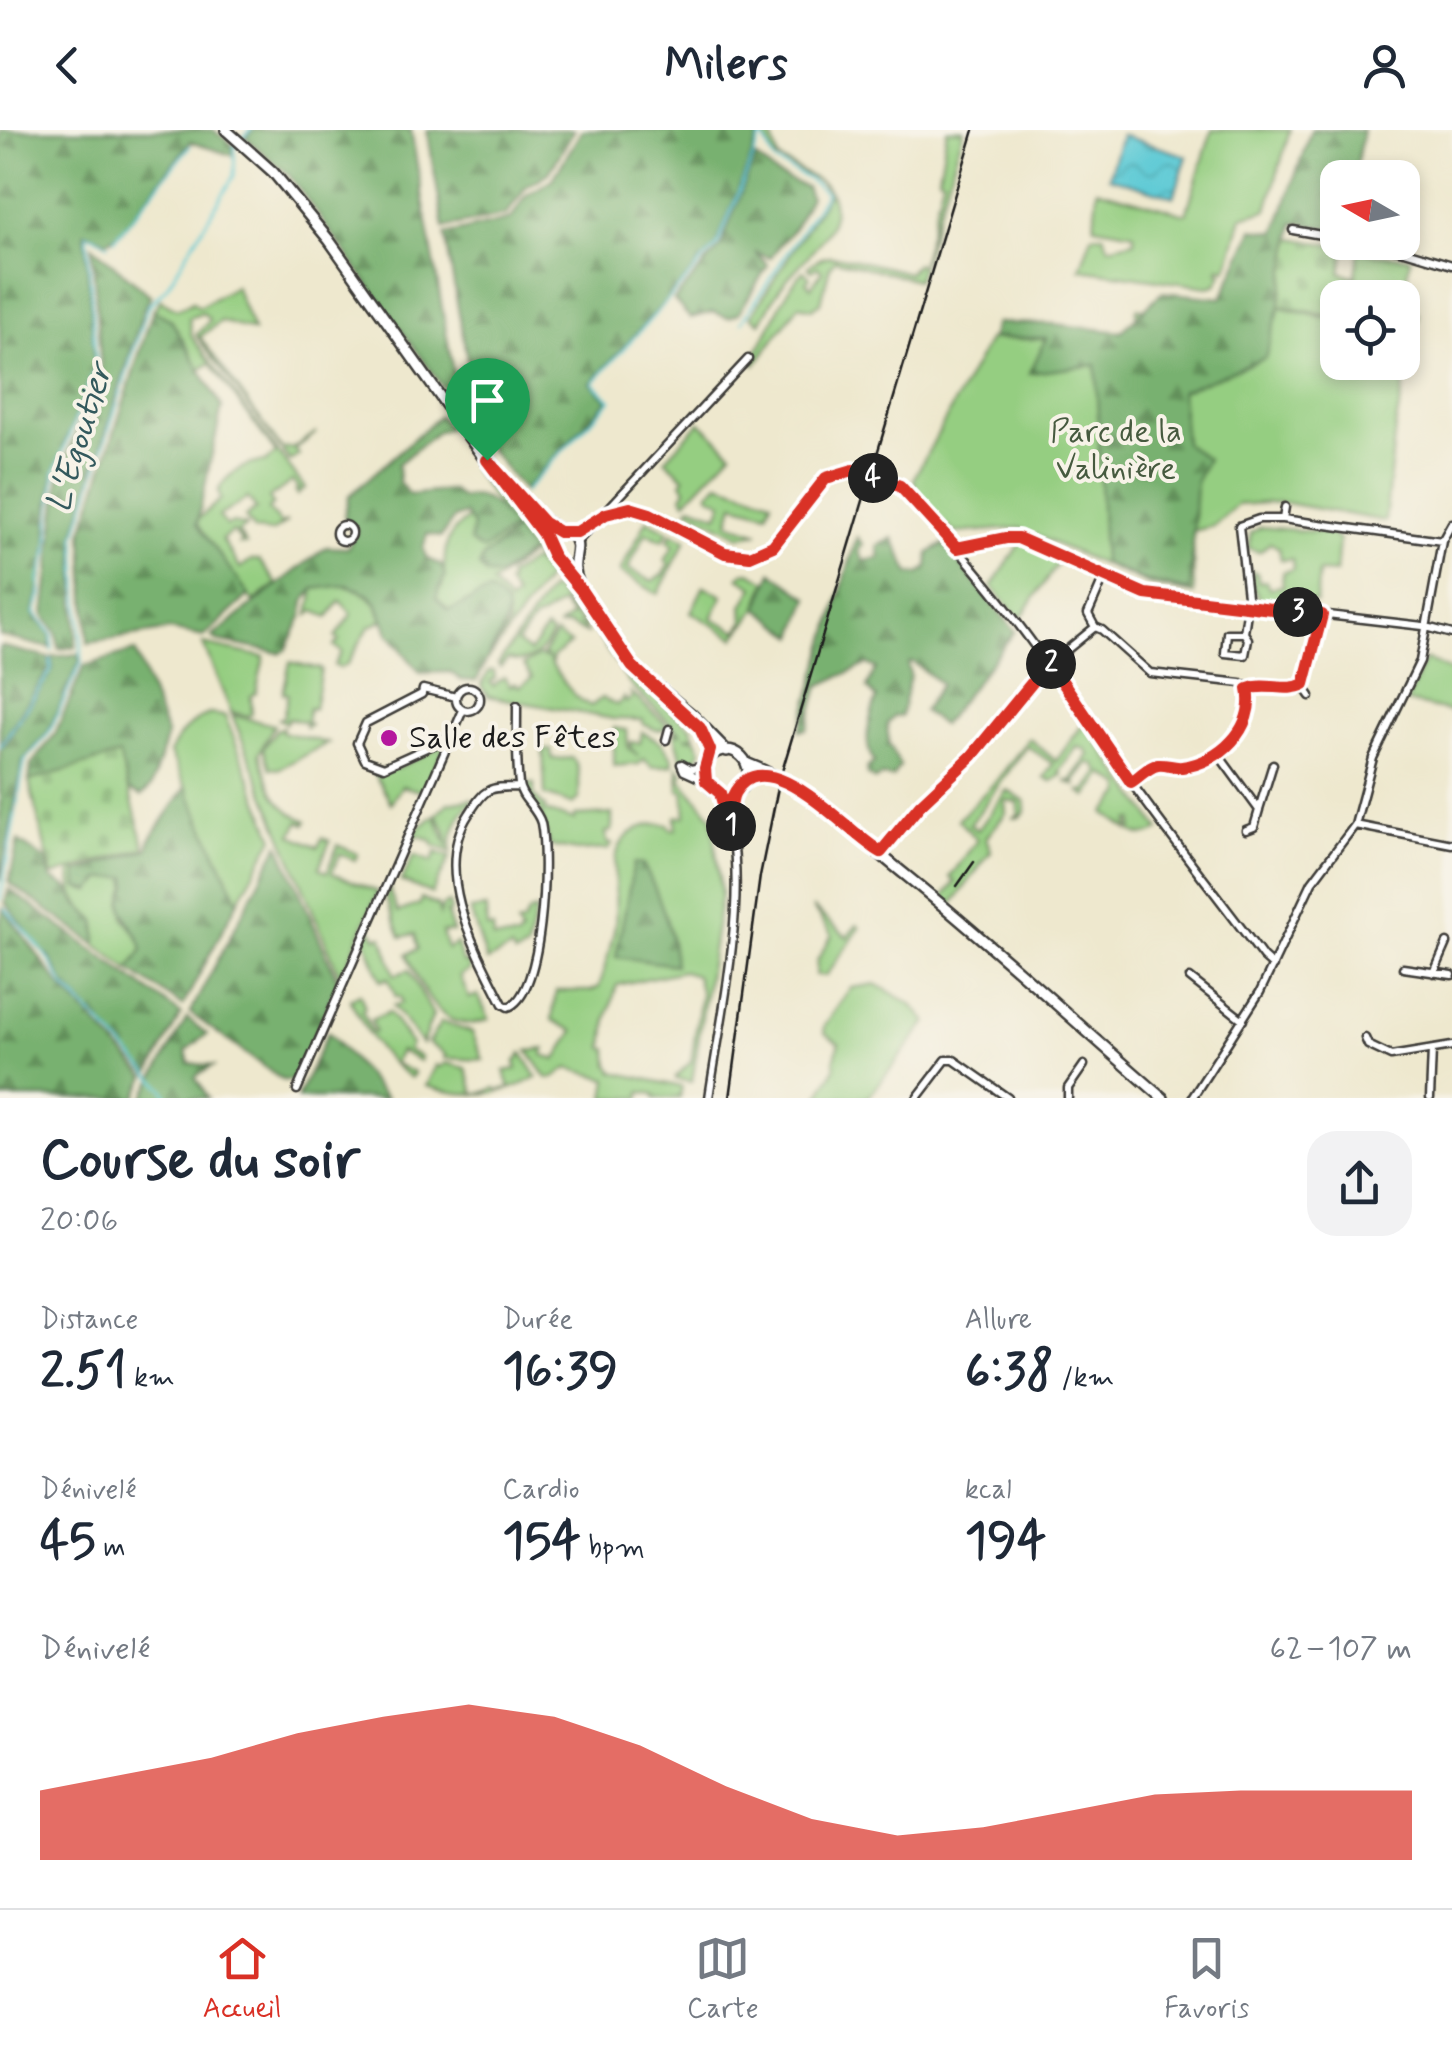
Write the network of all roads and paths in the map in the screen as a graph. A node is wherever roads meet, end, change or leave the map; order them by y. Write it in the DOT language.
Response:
graph roads {
  1 [pos="226,130"];
  2 [pos="1294,230"];
  3 [pos="1320,235"];
  4 [pos="1420,256"];
  5 [pos="1452,264"];
  6 [pos="748,360"];
  7 [pos="487,460"];
  8 [pos="1285,507"];
  9 [pos="603,517"];
  10 [pos="1283,519"];
  11 [pos="1452,522"];
  12 [pos="564,533"];
  13 [pos="1442,541"];
  14 [pos="577,542"];
  15 [pos="549,543"];
  16 [pos="957,548"];
  17 [pos="574,556"];
  18 [pos="556,559"];
  19 [pos="1104,576"];
  20 [pos="581,590"];
  21 [pos="1248,605"];
  22 [pos="1322,615"];
  23 [pos="1096,628"];
  24 [pos="1427,628"];
  25 [pos="1244,633"];
  26 [pos="1452,634"];
  27 [pos="1049,662"];
  28 [pos="1303,686"];
  29 [pos="1248,689"];
  30 [pos="456,696"];
  31 [pos="1310,696"];
  32 [pos="673,702"];
  33 [pos="517,706"];
  34 [pos="463,710"];
  35 [pos="669,729"];
  36 [pos="666,740"];
  37 [pos="450,742"];
  38 [pos="727,750"];
  39 [pos="1218,754"];
  40 [pos="708,762"];
  41 [pos="746,763"];
  42 [pos="1273,764"];
  43 [pos="778,778"];
  44 [pos="746,780"];
  45 [pos="706,781"];
  46 [pos="1131,782"];
  47 [pos="518,786"];
  48 [pos="735,792"];
  49 [pos="720,793"];
  50 [pos="1259,810"];
  51 [pos="1355,825"];
  52 [pos="1246,830"];
  53 [pos="731,832"];
  54 [pos="1452,844"];
  55 [pos="881,852"];
  56 [pos="1446,943"];
  57 [pos="1273,966"];
  58 [pos="1402,968"];
  59 [pos="1434,972"];
  60 [pos="1452,974"];
  61 [pos="1190,978"];
  62 [pos="1242,1020"];
  63 [pos="1365,1038"];
  64 [pos="1452,1046"];
  65 [pos="1432,1050"];
  66 [pos="1084,1065"];
  67 [pos="296,1090"];
  68 [pos="709,1098"];
  69 [pos="917,1098"];
  70 [pos="1008,1098"];
  71 [pos="1068,1098"];
  72 [pos="1164,1098"];
  73 [pos="1192,1098"];
  74 [pos="1430,1098"];
  1 -- 7 [label="main road"];
  2 -- 3 [label="street"];
  4 -- 5 [label="street"];
  6 -- 9 [label="street"];
  7 -- 12 [label="main road"];
  7 -- 15 [label="main road"];
  8 -- 10 [label="street"];
  9 -- 12 [label="street"];
  9 -- 14 [label="street"];
  9 -- 16 [label="street"];
  10 -- 13 [label="street"];
  10 -- 21 [label="street"];
  11 -- 13 [label="street"];
  12 -- 14 [label="main road"];
  12 -- 15 [label="main road"];
  13 -- 24 [label="street"];
  14 -- 17 [label="main road"];
  15 -- 18 [label="main road"];
  16 -- 19 [label="street"];
  16 -- 27 [label="street"];
  17 -- 18 [label="main road"];
  17 -- 20 [label="main road"];
  18 -- 20 [label="main road"];
  19 -- 21 [label="street"];
  19 -- 23 [label="street"];
  20 -- 32 [label="main road"];
  21 -- 22 [label="street"];
  21 -- 25 [label="street"];
  22 -- 24 [label="street"];
  22 -- 28 [label="street"];
  23 -- 27 [label="street"];
  23 -- 29 [label="street"];
  24 -- 26 [label="street"];
  24 -- 51 [label="street"];
  25 -- 25 [label="street"];
  27 -- 46 [label="street"];
  27 -- 55 [label="street"];
  28 -- 29 [label="street"];
  28 -- 31 [label="street"];
  29 -- 39 [label="street"];
  30 -- 34 [label="street"];
  30 -- 34 [label="street"];
  30 -- 37 [label="street"];
  32 -- 38 [label="main road"];
  32 -- 40 [label="main road"];
  33 -- 47 [label="street"];
  34 -- 37 [label="street"];
  35 -- 36 [label="street"];
  37 -- 67 [label="street"];
  38 -- 40 [label="main road"];
  38 -- 41 [label="main road"];
  39 -- 46 [label="street"];
  39 -- 50 [label="street"];
  40 -- 45 [label="main road"];
  40 -- 45 [label="street"];
  41 -- 43 [label="main road"];
  41 -- 44 [label="main road"];
  42 -- 50 [label="street"];
  43 -- 44 [label="main road"];
  43 -- 55 [label="main road"];
  44 -- 48 [label="main road"];
  45 -- 49 [label="main road"];
  46 -- 57 [label="street"];
  47 -- 47 [label="street"];
  48 -- 49 [label="main road"];
  48 -- 53 [label="street"];
  49 -- 53 [label="street"];
  50 -- 52 [label="street"];
  51 -- 54 [label="street"];
  51 -- 57 [label="street"];
  53 -- 68 [label="street"];
  55 -- 72 [label="main road"];
  56 -- 59 [label="street"];
  57 -- 62 [label="street"];
  58 -- 59 [label="street"];
  59 -- 60 [label="street"];
  61 -- 62 [label="street"];
  62 -- 73 [label="street"];
  63 -- 65 [label="street"];
  64 -- 65 [label="street"];
  65 -- 74 [label="street"];
  66 -- 71 [label="street"];
  69 -- 70 [label="street"];
}
